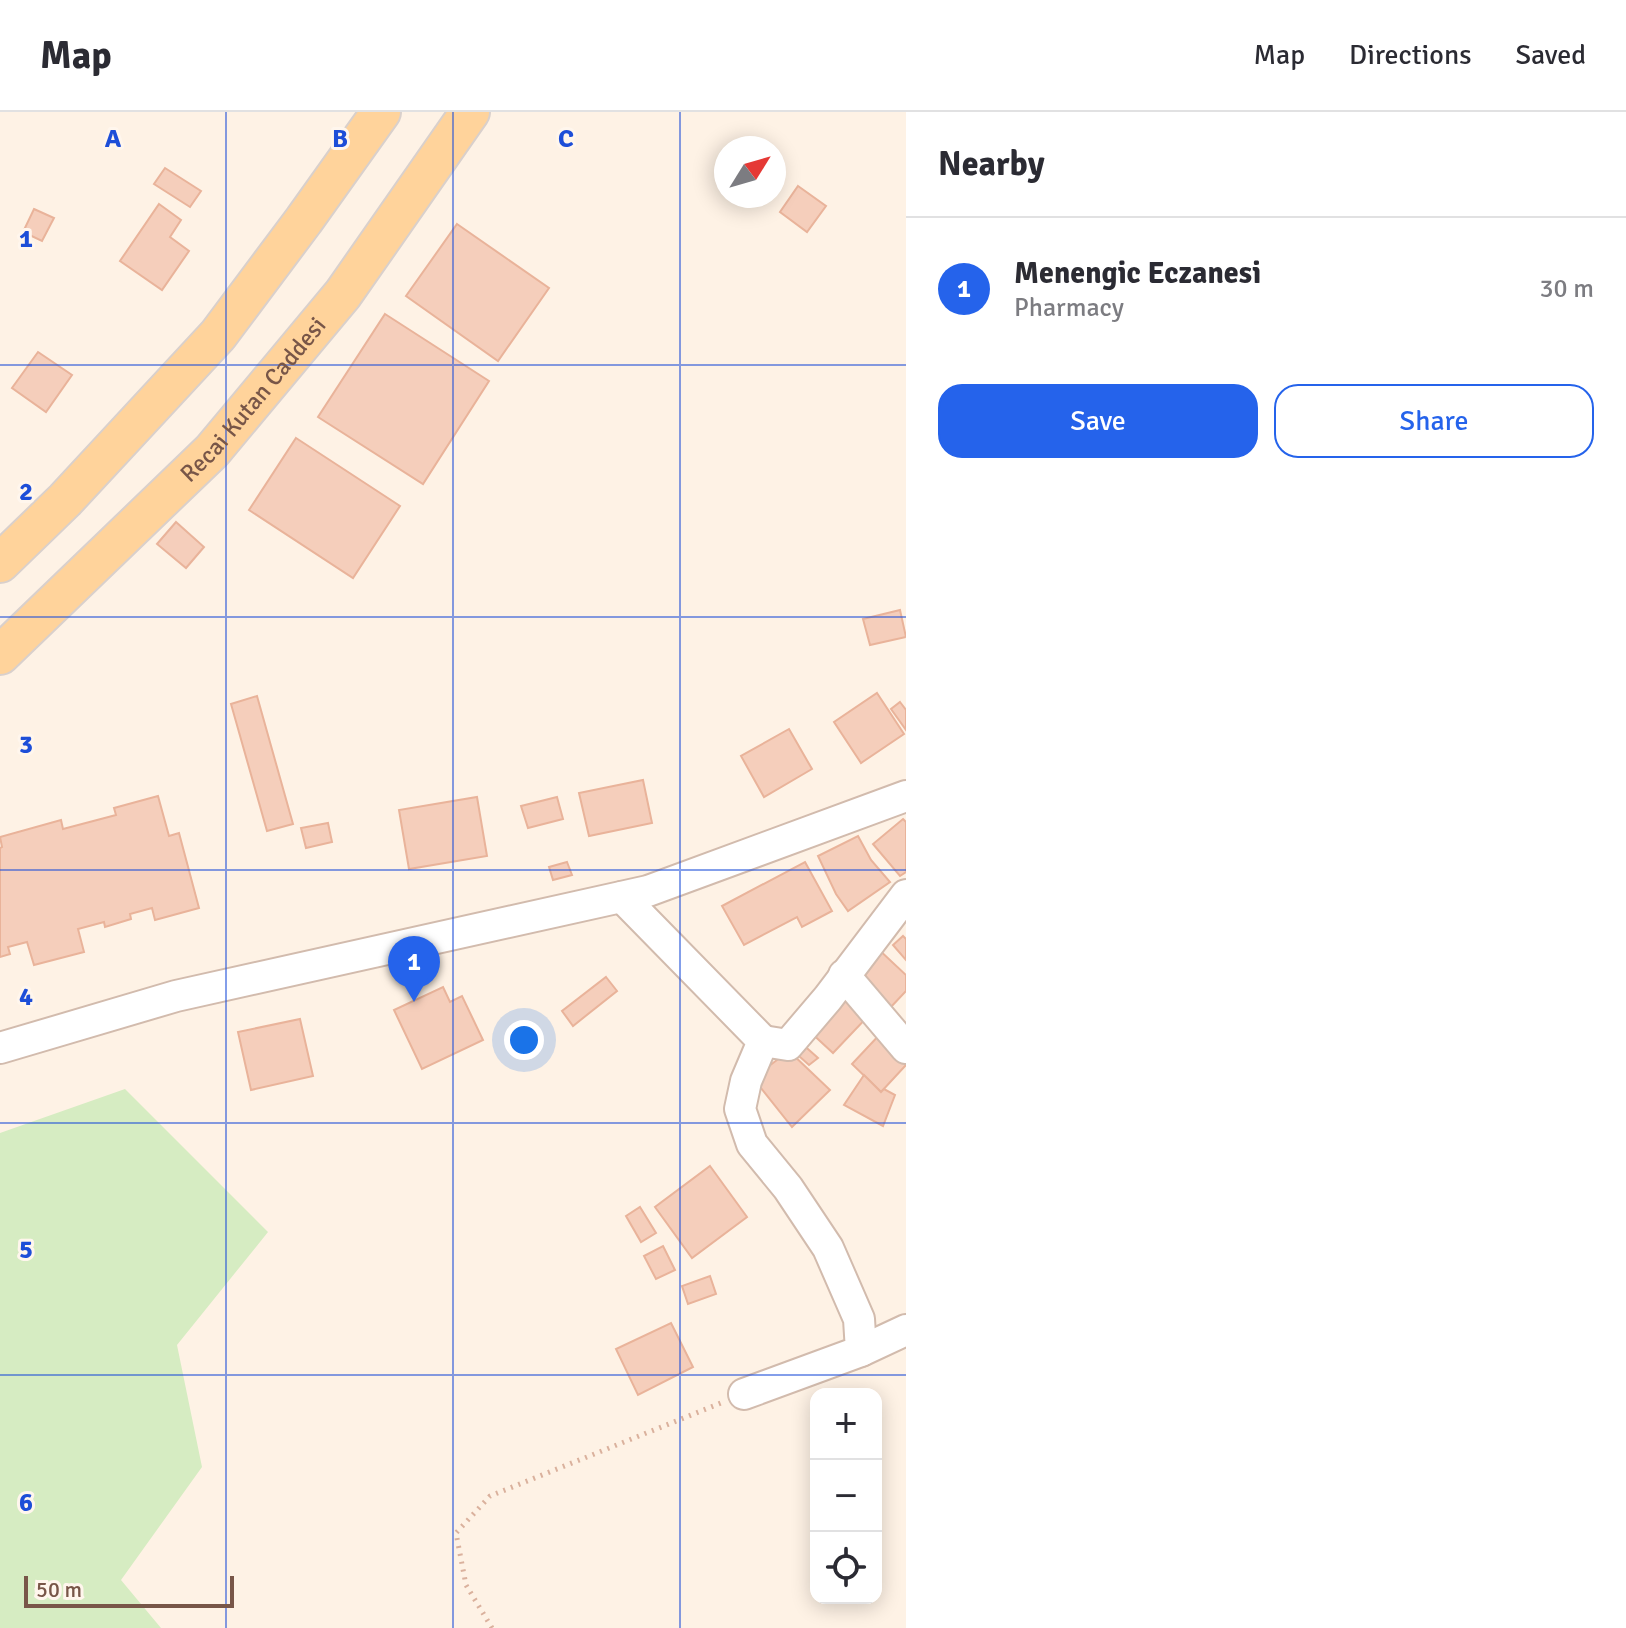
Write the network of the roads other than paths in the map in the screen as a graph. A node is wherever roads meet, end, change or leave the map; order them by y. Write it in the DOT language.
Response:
graph roads {
  1 [pos="381,112"];
  2 [pos="470,112"];
  3 [pos="0,563"];
  4 [pos="0,655"];
  5 [pos="906,796"];
  6 [pos="906,895"];
  7 [pos="622,897"];
  8 [pos="844,975"];
  9 [pos="763,1041"];
  10 [pos="0,1048"];
  11 [pos="906,1048"];
  12 [pos="906,1330"];
  13 [pos="861,1351"];
  14 [pos="744,1394"];
  1 -- 3 [label="main road"];
  2 -- 4 [label="main road, Recai Kutan Caddesi"];
  5 -- 7 [label="street"];
  6 -- 8 [label="street"];
  7 -- 9 [label="street"];
  7 -- 10 [label="street"];
  8 -- 9 [label="street"];
  8 -- 11 [label="street"];
  9 -- 13 [label="street"];
  12 -- 13 [label="street"];
  13 -- 14 [label="street"];
}
